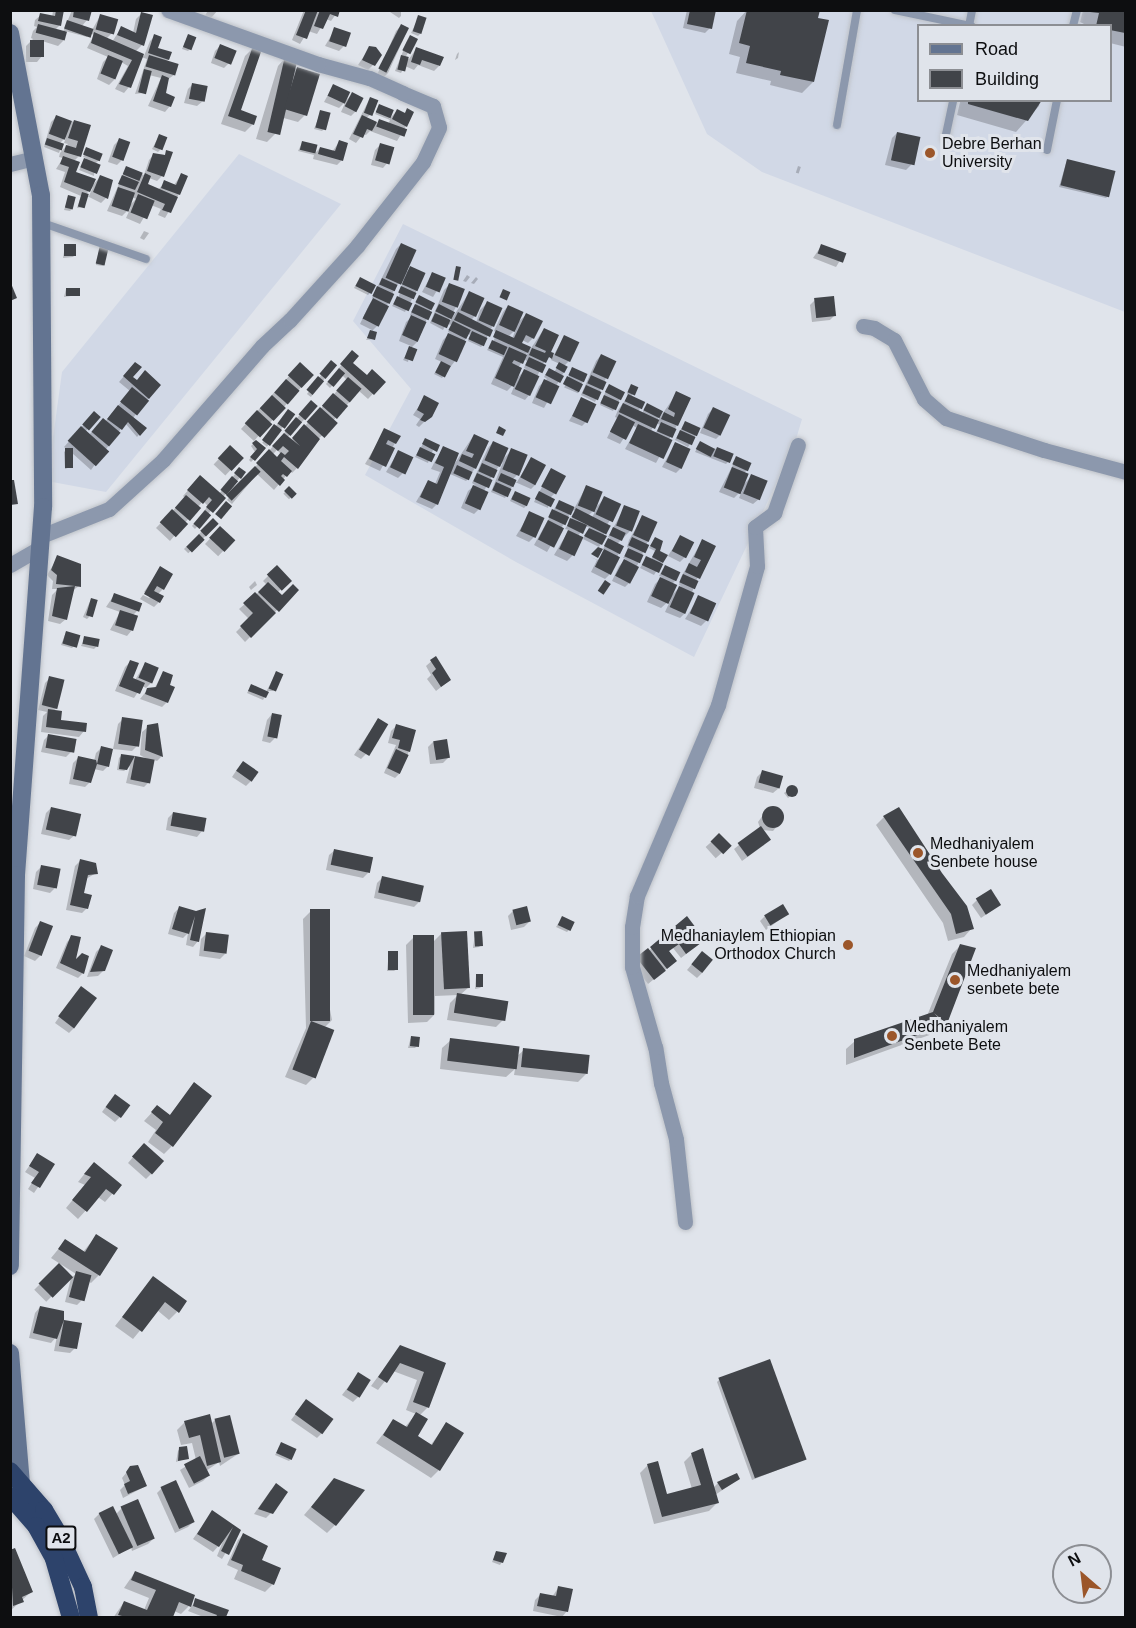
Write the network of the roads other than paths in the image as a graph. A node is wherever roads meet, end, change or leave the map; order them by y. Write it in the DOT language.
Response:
graph roads {
  1 [pos="168,10"];
  2 [pos="857,10"];
  3 [pos="896,10"];
  4 [pos="965,24"];
  5 [pos="10,33"];
  6 [pos="953,102"];
  7 [pos="1057,102"];
  8 [pos="837,125"];
  9 [pos="945,140"];
  10 [pos="1047,150"];
  11 [pos="34,158"];
  12 [pos="10,164"];
  13 [pos="41,223"];
  14 [pos="146,259"];
  15 [pos="863,326"];
  16 [pos="798,445"];
  17 [pos="1125,472"];
  18 [pos="41,542"];
  19 [pos="10,565"];
  20 [pos="13,873"];
  21 [pos="12,1010"];
  22 [pos="685,1222"];
  23 [pos="10,1266"];
  24 [pos="10,1353"];
  25 [pos="16,1490"];
  26 [pos="71,1617"];
  27 [pos="89,1617"];
  1 -- 18 [label="street"];
  2 -- 8 [label="lane"];
  3 -- 4 [label="lane"];
  5 -- 11 [label="street"];
  6 -- 9 [label="lane"];
  7 -- 10 [label="lane"];
  11 -- 12 [label="street"];
  11 -- 13 [label="street"];
  13 -- 14 [label="lane"];
  13 -- 18 [label="street"];
  15 -- 17 [label="street"];
  16 -- 22 [label="street"];
  18 -- 19 [label="street"];
  18 -- 20 [label="street"];
  20 -- 21 [label="street"];
  21 -- 23 [label="street"];
  24 -- 25 [label="street"];
  25 -- 26 [label="highway, A2"];
  25 -- 27 [label="highway, A2"];
}
